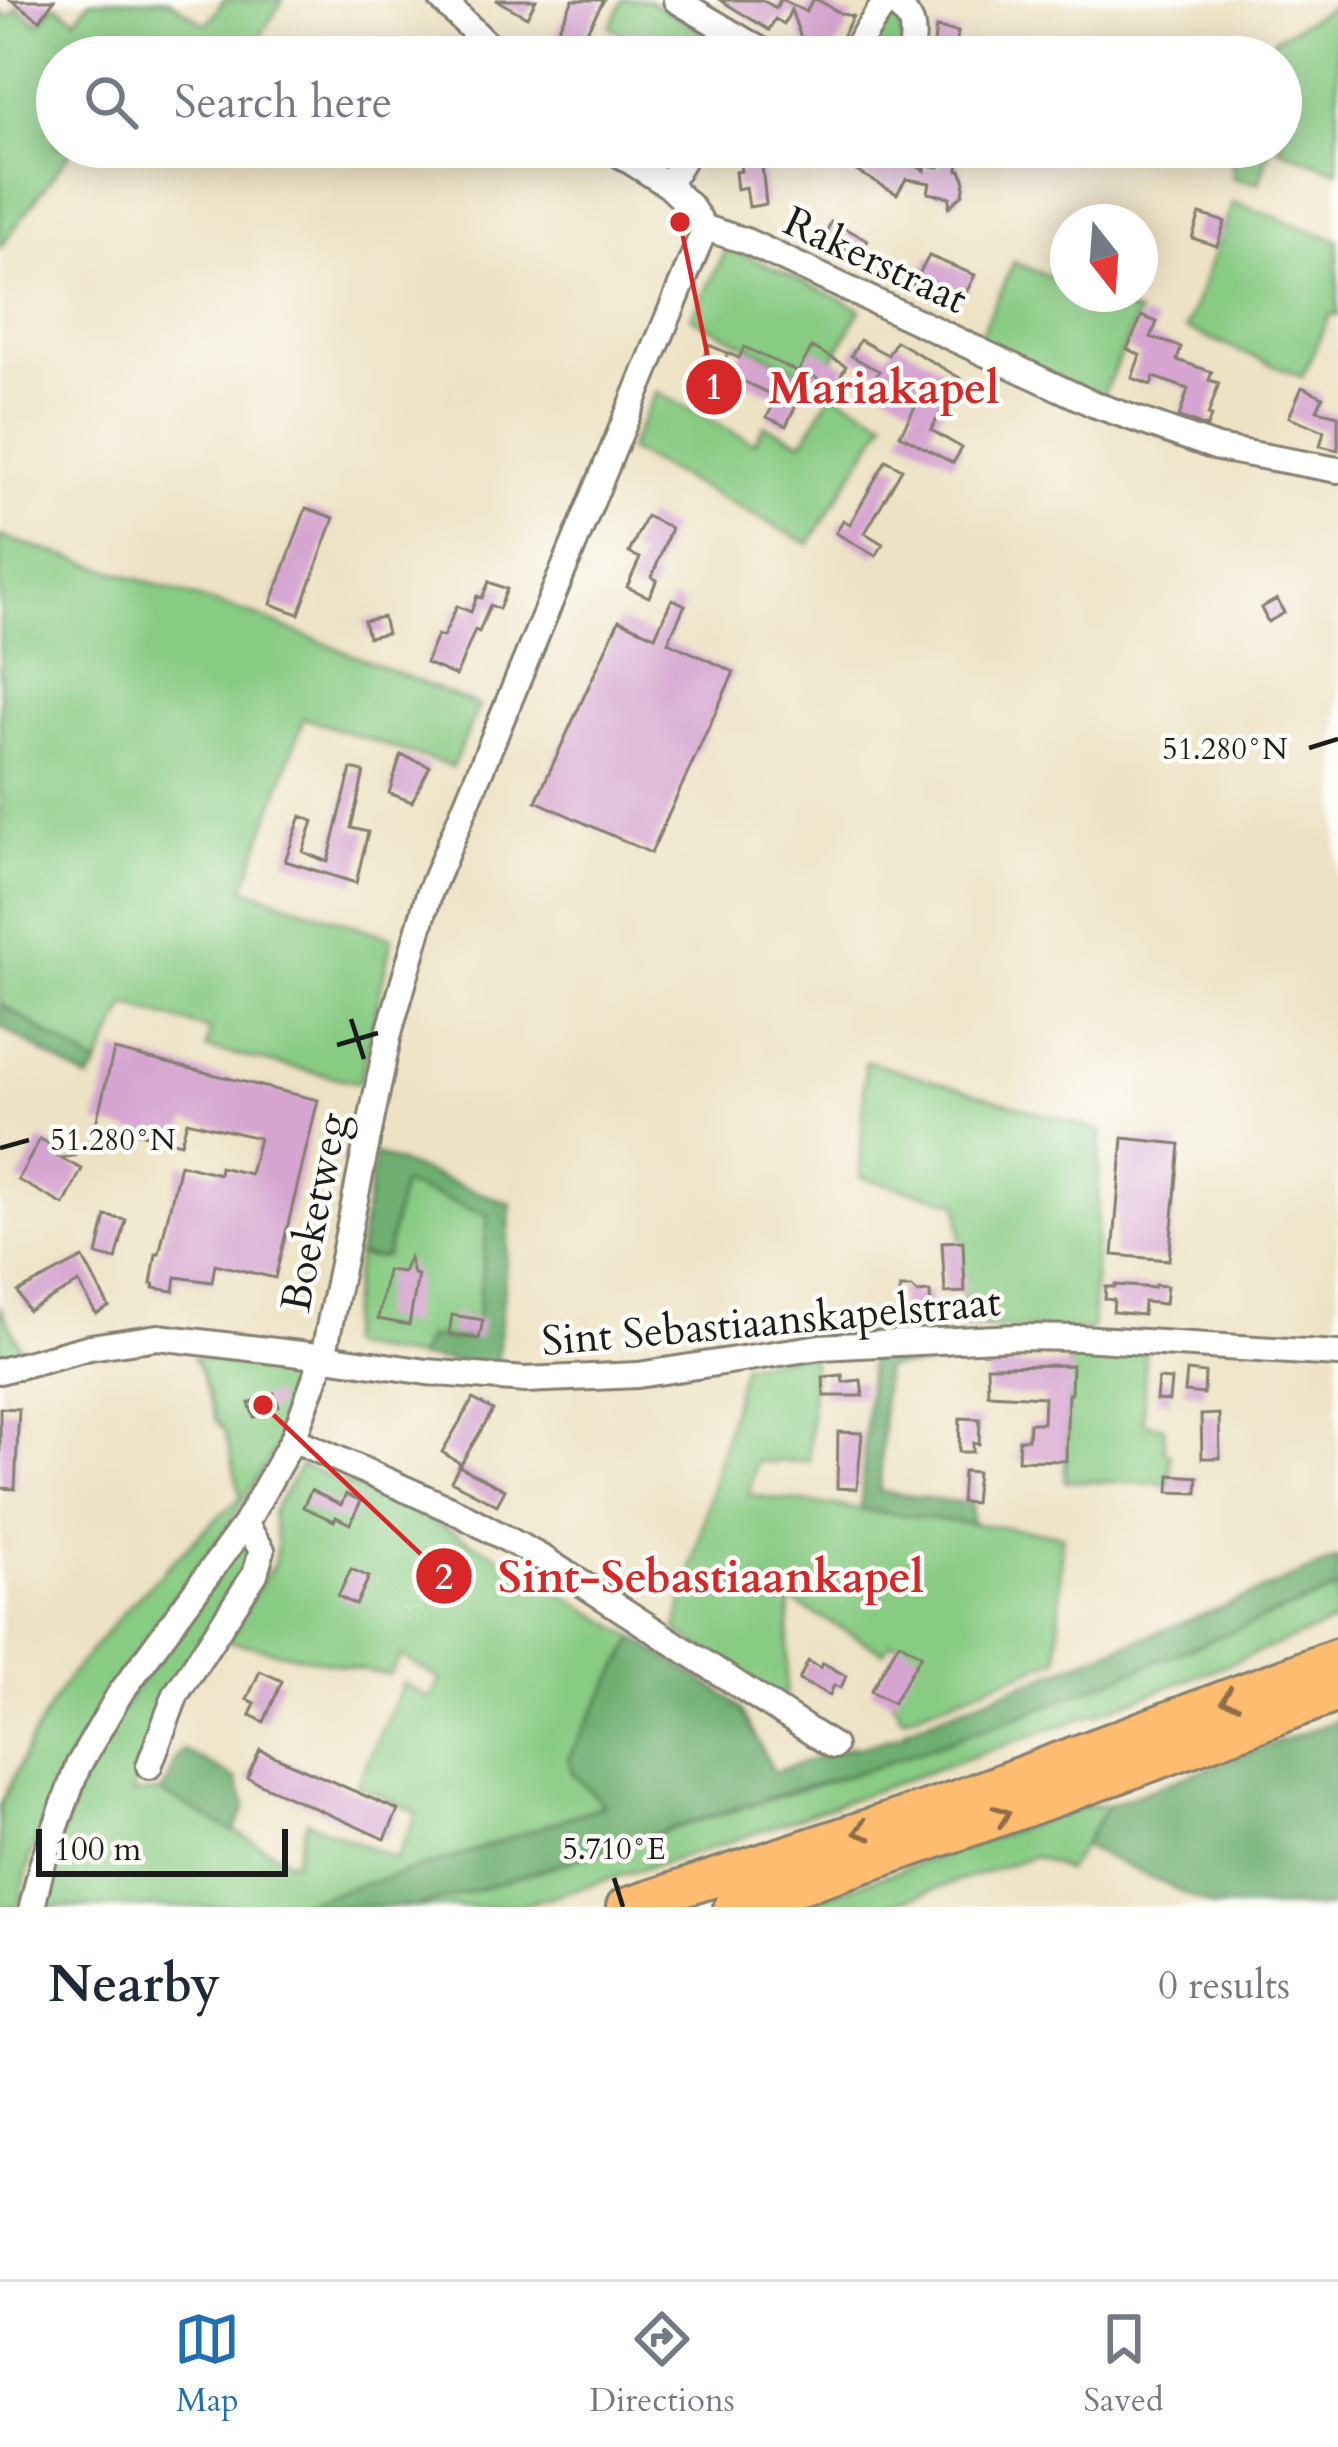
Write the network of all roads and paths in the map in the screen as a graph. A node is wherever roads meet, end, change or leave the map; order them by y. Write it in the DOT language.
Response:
graph roads {
  1 [pos="677,0"];
  2 [pos="888,0"];
  3 [pos="445,1"];
  4 [pos="479,36"];
  5 [pos="726,36"];
  6 [pos="863,36"];
  7 [pos="913,36"];
  8 [pos="641,168"];
  9 [pos="678,168"];
  10 [pos="668,185"];
  11 [pos="705,228"];
  12 [pos="1338,470"];
  13 [pos="1338,1354"];
  14 [pos="323,1357"];
  15 [pos="0,1371"];
  16 [pos="293,1439"];
  17 [pos="245,1524"];
  18 [pos="1338,1657"];
  19 [pos="1338,1693"];
  20 [pos="833,1746"];
  21 [pos="148,1766"];
  22 [pos="32,1907"];
  23 [pos="626,1907"];
  24 [pos="732,1907"];
  1 -- 5 [label="street"];
  2 -- 6 [label="street"];
  2 -- 7 [label="street"];
  3 -- 4 [label="street"];
  8 -- 10 [label="street, Rakerstraat"];
  9 -- 10 [label="street"];
  10 -- 11 [label="street, Rakerstraat"];
  11 -- 12 [label="street, Rakerstraat"];
  11 -- 14 [label="street, Boeketweg"];
  13 -- 14 [label="street, Sint Sebastiaanskapelstraat"];
  14 -- 15 [label="street, Sint Sebastiaanskapelstraat"];
  14 -- 16 [label="street, Boeketweg"];
  16 -- 17 [label="street, Boeketweg"];
  16 -- 20 [label="street"];
  17 -- 21 [label="street"];
  17 -- 22 [label="street, Boeketweg"];
  18 -- 23 [label="highway, one-way"];
  24 -- 19 [label="highway, one-way"];
}
